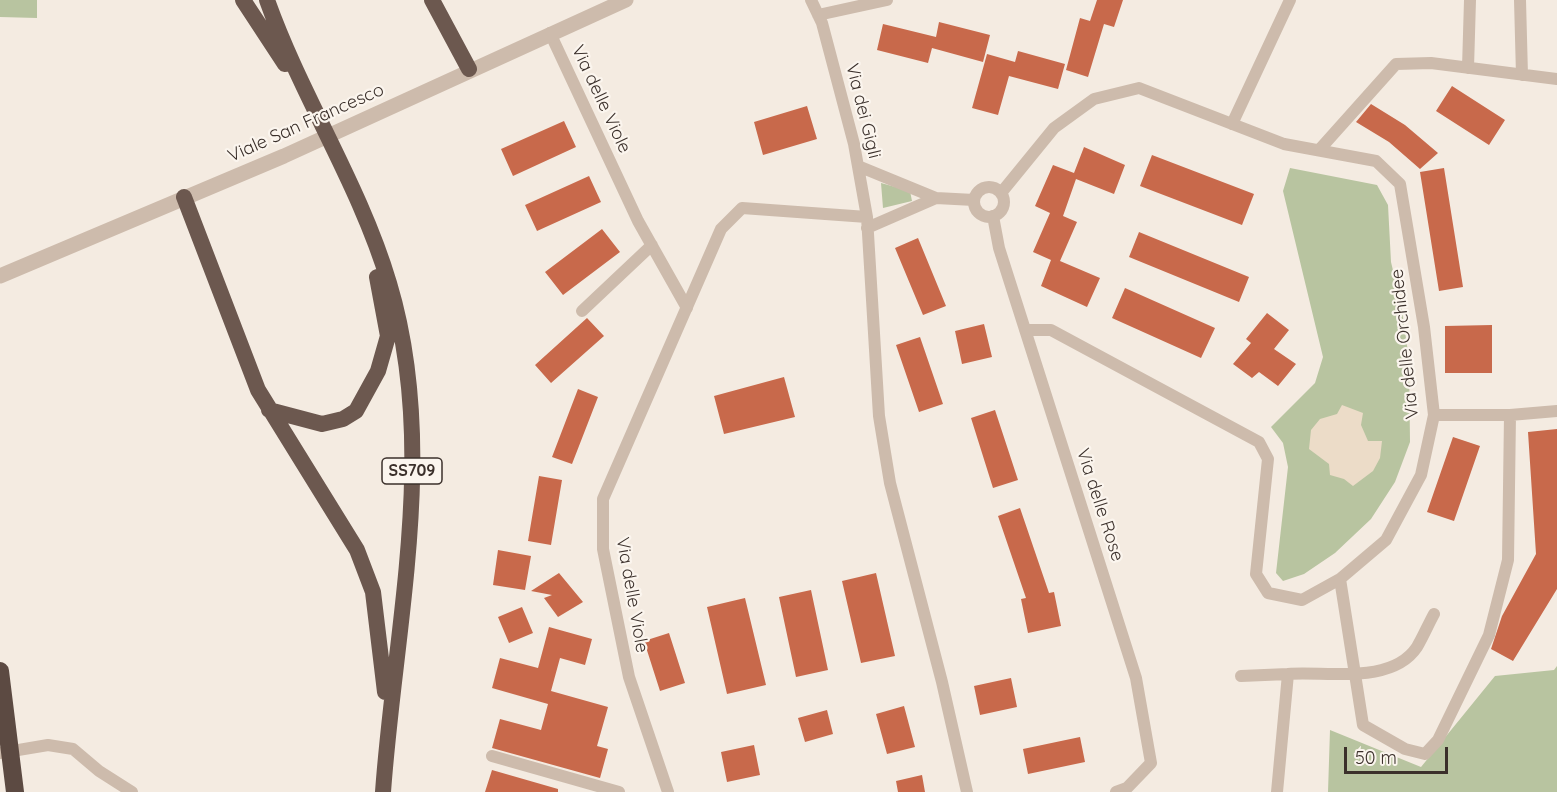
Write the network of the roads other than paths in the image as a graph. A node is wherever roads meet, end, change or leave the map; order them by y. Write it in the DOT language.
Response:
graph roads {
  1 [pos="243,0"];
  2 [pos="267,0"];
  3 [pos="432,0"];
  4 [pos="626,0"];
  5 [pos="811,0"];
  6 [pos="816,0"];
  7 [pos="887,0"];
  8 [pos="1290,0"];
  9 [pos="1470,0"];
  10 [pos="1520,0"];
  11 [pos="818,15"];
  12 [pos="550,33"];
  13 [pos="1468,68"];
  14 [pos="470,69"];
  15 [pos="1522,75"];
  16 [pos="1557,79"];
  17 [pos="312,104"];
  18 [pos="1232,124"];
  19 [pos="1320,149"];
  20 [pos="858,166"];
  21 [pos="1001,193"];
  22 [pos="184,197"];
  23 [pos="936,198"];
  24 [pos="974,200"];
  25 [pos="993,216"];
  26 [pos="867,223"];
  27 [pos="368,227"];
  28 [pos="651,245"];
  29 [pos="0,276"];
  30 [pos="687,308"];
  31 [pos="582,311"];
  32 [pos="1025,330"];
  33 [pos="269,410"];
  34 [pos="1557,411"];
  35 [pos="1434,414"];
  36 [pos="1510,415"];
  37 [pos="1340,579"];
  38 [pos="1434,614"];
  39 [pos="0,671"];
  40 [pos="1288,674"];
  41 [pos="1355,675"];
  42 [pos="1242,676"];
  43 [pos="388,720"];
  44 [pos="0,753"];
  45 [pos="492,756"];
  46 [pos="15,792"];
  47 [pos="132,792"];
  48 [pos="383,792"];
  49 [pos="619,792"];
  50 [pos="668,792"];
  51 [pos="967,792"];
  52 [pos="1116,792"];
  53 [pos="1277,792"];
  1 -- 17 [label="highway, SS709"];
  2 -- 17 [label="highway"];
  3 -- 14 [label="highway"];
  4 -- 12 [label="street, Viale San Francesco"];
  5 -- 11 [label="street, Via dei Gigli"];
  6 -- 11 [label="street, Via dei Gigli"];
  7 -- 11 [label="street"];
  8 -- 18 [label="street"];
  9 -- 13 [label="street"];
  10 -- 15 [label="street"];
  11 -- 20 [label="street, Via dei Gigli"];
  12 -- 14 [label="street, Viale San Francesco"];
  12 -- 28 [label="street, Via delle Viole"];
  13 -- 15 [label="street"];
  13 -- 19 [label="street"];
  14 -- 22 [label="street, Viale San Francesco"];
  15 -- 16 [label="street"];
  17 -- 27 [label="highway, SS709"];
  18 -- 19 [label="street, Via delle Orchidee"];
  18 -- 21 [label="street, Via delle Orchidee"];
  19 -- 35 [label="street, Via delle Orchidee"];
  20 -- 23 [label="street"];
  20 -- 26 [label="street, Via dei Gigli"];
  21 -- 24 [label="street"];
  21 -- 25 [label="street, Via delle Orchidee"];
  22 -- 29 [label="street, Viale San Francesco"];
  22 -- 33 [label="highway"];
  23 -- 24 [label="street"];
  23 -- 26 [label="street"];
  24 -- 25 [label="street"];
  25 -- 32 [label="street, Via delle Rose"];
  26 -- 30 [label="street, Via delle Viole"];
  26 -- 51 [label="street"];
  27 -- 33 [label="highway"];
  27 -- 43 [label="highway, SS709"];
  28 -- 30 [label="street, Via delle Viole"];
  28 -- 31 [label="street"];
  30 -- 50 [label="street, Via delle Viole"];
  32 -- 37 [label="street, Via delle Orchidee"];
  32 -- 52 [label="street, Via delle Rose"];
  33 -- 43 [label="highway"];
  34 -- 36 [label="street"];
  35 -- 36 [label="street"];
  35 -- 37 [label="street, Via delle Orchidee"];
  36 -- 41 [label="street"];
  37 -- 41 [label="street"];
  38 -- 41 [label="street"];
  39 -- 46 [label="highway"];
  40 -- 41 [label="street"];
  40 -- 42 [label="street"];
  40 -- 53 [label="street"];
  43 -- 48 [label="highway, SS709"];
  44 -- 47 [label="street"];
  45 -- 49 [label="street"];
}
